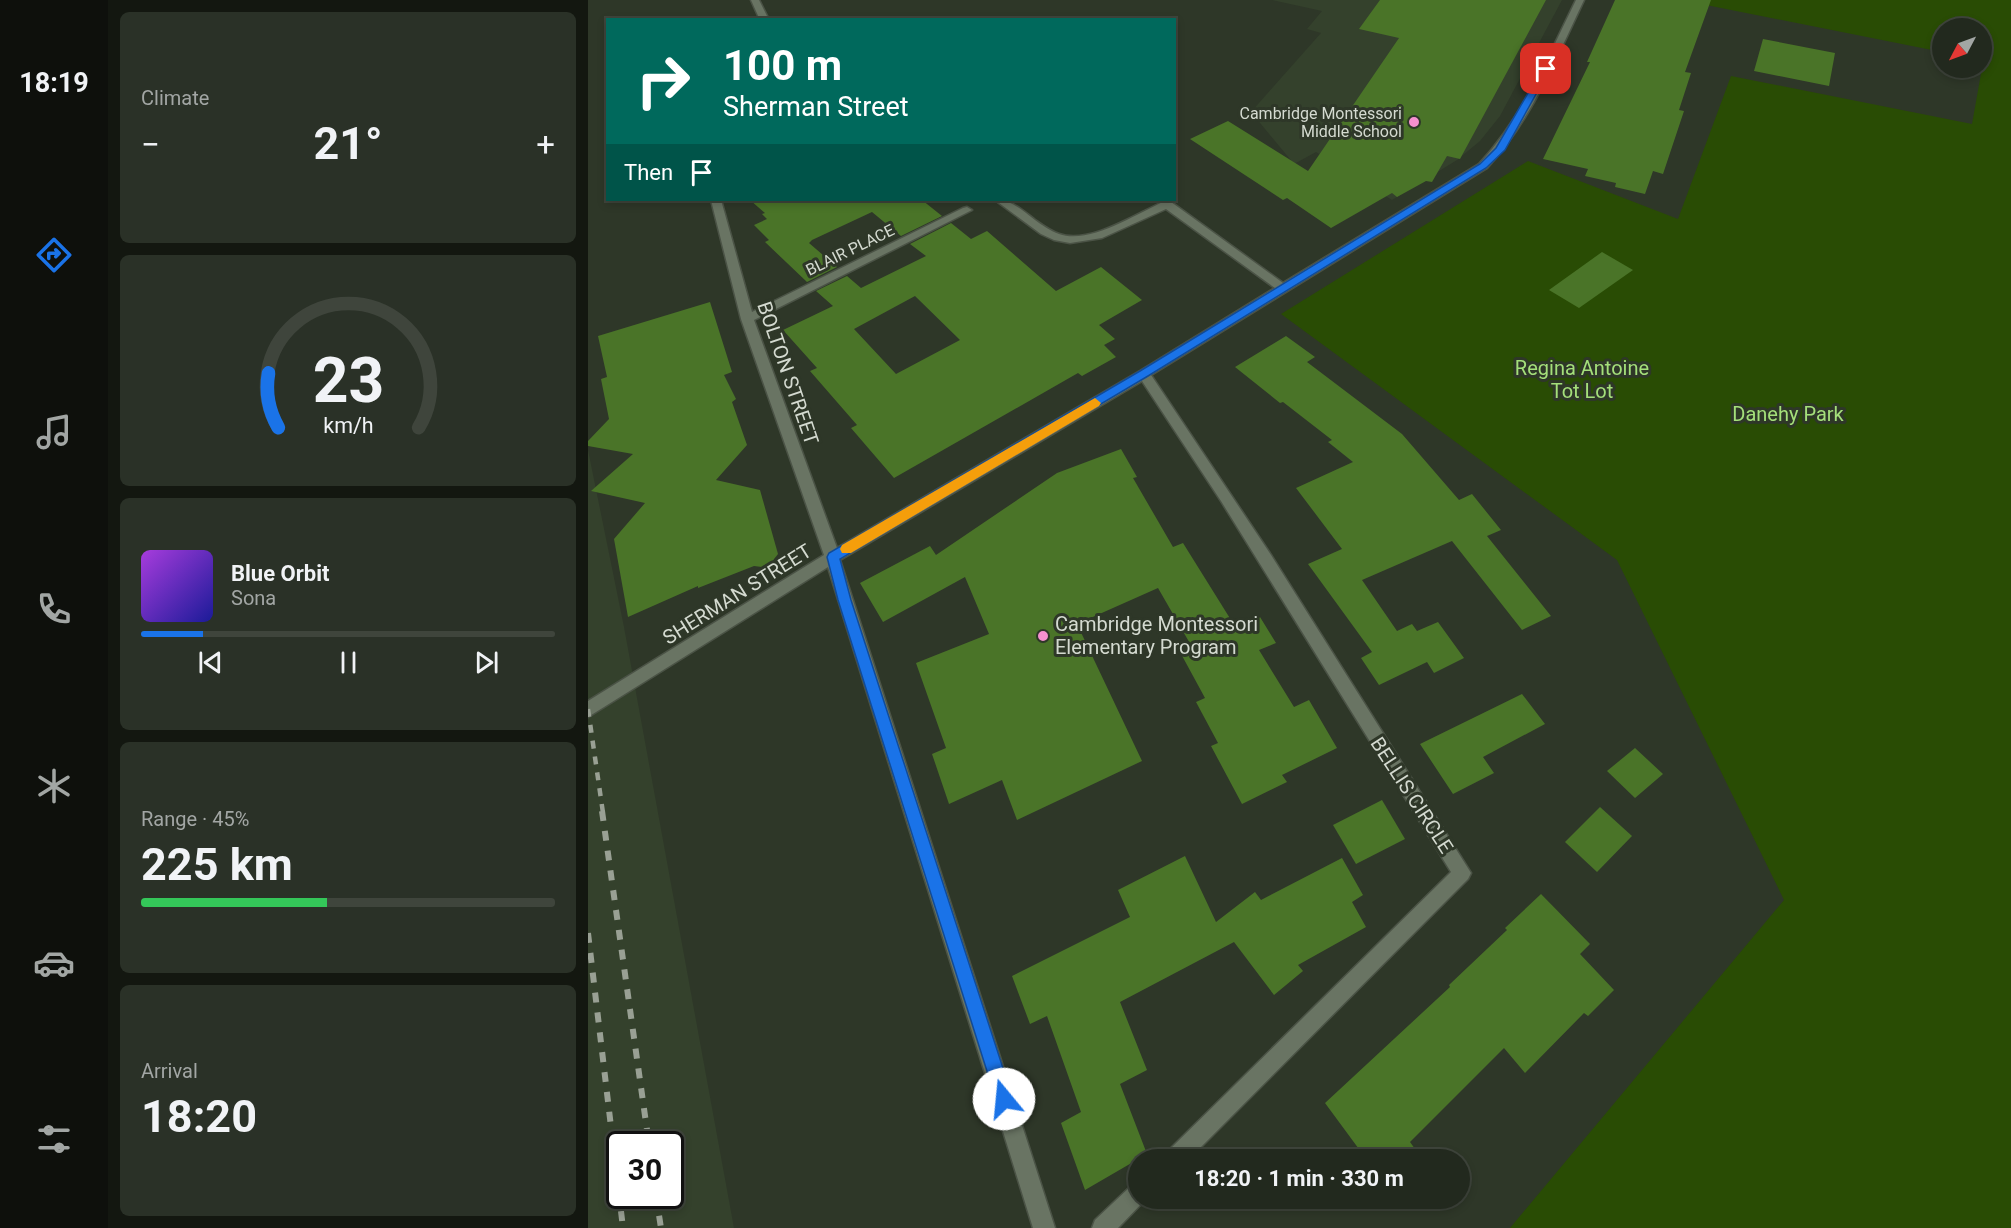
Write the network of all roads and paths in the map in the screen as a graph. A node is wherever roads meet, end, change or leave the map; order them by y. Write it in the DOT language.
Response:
graph roads {
  1 [pos="755,0"];
  2 [pos="1580,0"];
  3 [pos="764,18"];
  4 [pos="716,201"];
  5 [pos="1001,201"];
  6 [pos="967,210"];
  7 [pos="1282,288"];
  8 [pos="747,319"];
  9 [pos="1144,374"];
  10 [pos="833,557"];
  11 [pos="588,710"];
  12 [pos="1184,1149"];
  13 [pos="1128,1203"];
  14 [pos="1044,1228"];
  15 [pos="1103,1228"];
  1 -- 3 [label="street"];
  2 -- 7 [label="street, SHERMAN STREET"];
  4 -- 8 [label="street, BOLTON STREET"];
  5 -- 7 [label="street"];
  6 -- 8 [label="street, BLAIR PLACE"];
  7 -- 9 [label="street, SHERMAN STREET"];
  8 -- 10 [label="street, BOLTON STREET"];
  9 -- 10 [label="street, SHERMAN STREET"];
  9 -- 12 [label="street, BELLIS CIRCLE"];
  10 -- 11 [label="street, SHERMAN STREET"];
  10 -- 14 [label="street"];
  13 -- 15 [label="street"];
}
